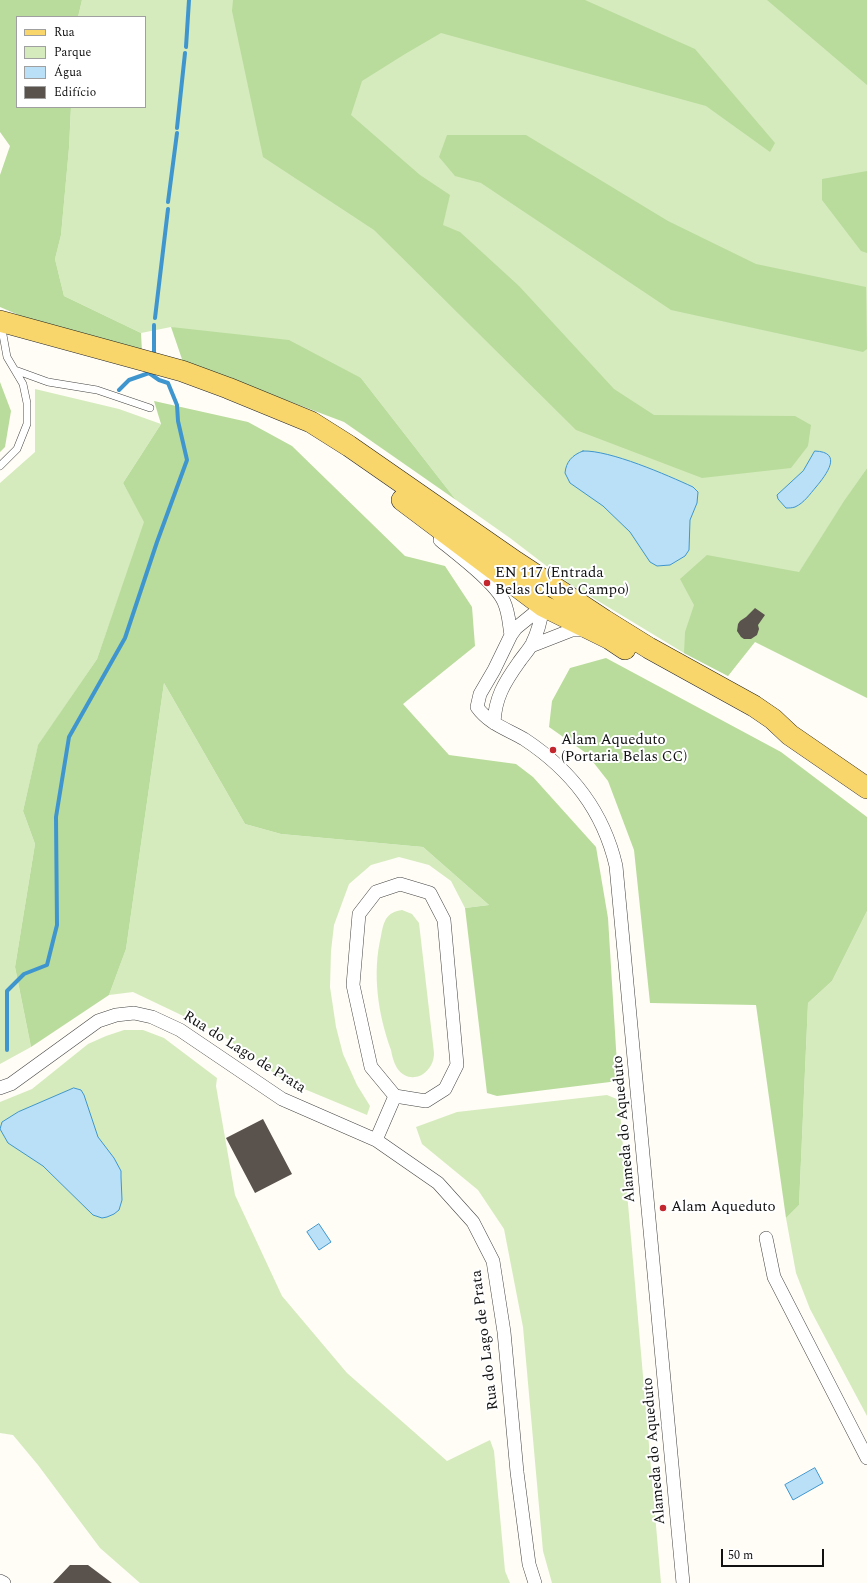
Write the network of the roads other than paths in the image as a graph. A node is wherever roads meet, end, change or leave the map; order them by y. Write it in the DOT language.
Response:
graph roads {
  1 [pos="0,321"];
  2 [pos="15,370"];
  3 [pos="276,407"];
  4 [pos="150,408"];
  5 [pos="0,466"];
  6 [pos="400,498"];
  7 [pos="529,571"];
  8 [pos="543,606"];
  9 [pos="588,629"];
  10 [pos="511,636"];
  11 [pos="531,646"];
  12 [pos="649,648"];
  13 [pos="494,723"];
  14 [pos="790,735"];
  15 [pos="867,788"];
  16 [pos="0,1088"];
  17 [pos="395,1096"];
  18 [pos="376,1140"];
  19 [pos="766,1238"];
  20 [pos="867,1458"];
  21 [pos="0,1581"];
  22 [pos="4,1583"];
  23 [pos="535,1583"];
  24 [pos="684,1583"];
  1 -- 2 [label="lane"];
  1 -- 3 [label="main road"];
  2 -- 4 [label="lane"];
  2 -- 5 [label="lane"];
  3 -- 6 [label="main road"];
  3 -- 7 [label="main road"];
  6 -- 8 [label="main road"];
  6 -- 10 [label="street"];
  7 -- 8 [label="main road"];
  7 -- 12 [label="main road"];
  8 -- 9 [label="main road"];
  8 -- 10 [label="street, Alameda do Aqueduto"];
  8 -- 11 [label="street"];
  8 -- 12 [label="main road"];
  9 -- 11 [label="street"];
  9 -- 14 [label="main road"];
  10 -- 13 [label="street, Alameda do Aqueduto"];
  11 -- 13 [label="street"];
  12 -- 14 [label="main road"];
  13 -- 24 [label="street, Alameda do Aqueduto"];
  14 -- 15 [label="main road"];
  16 -- 18 [label="street, Rua do Lago de Prata"];
  17 -- 17 [label="street"];
  17 -- 18 [label="street"];
  18 -- 23 [label="street, Rua do Lago de Prata"];
  19 -- 20 [label="street"];
  21 -- 22 [label="street"];
}
